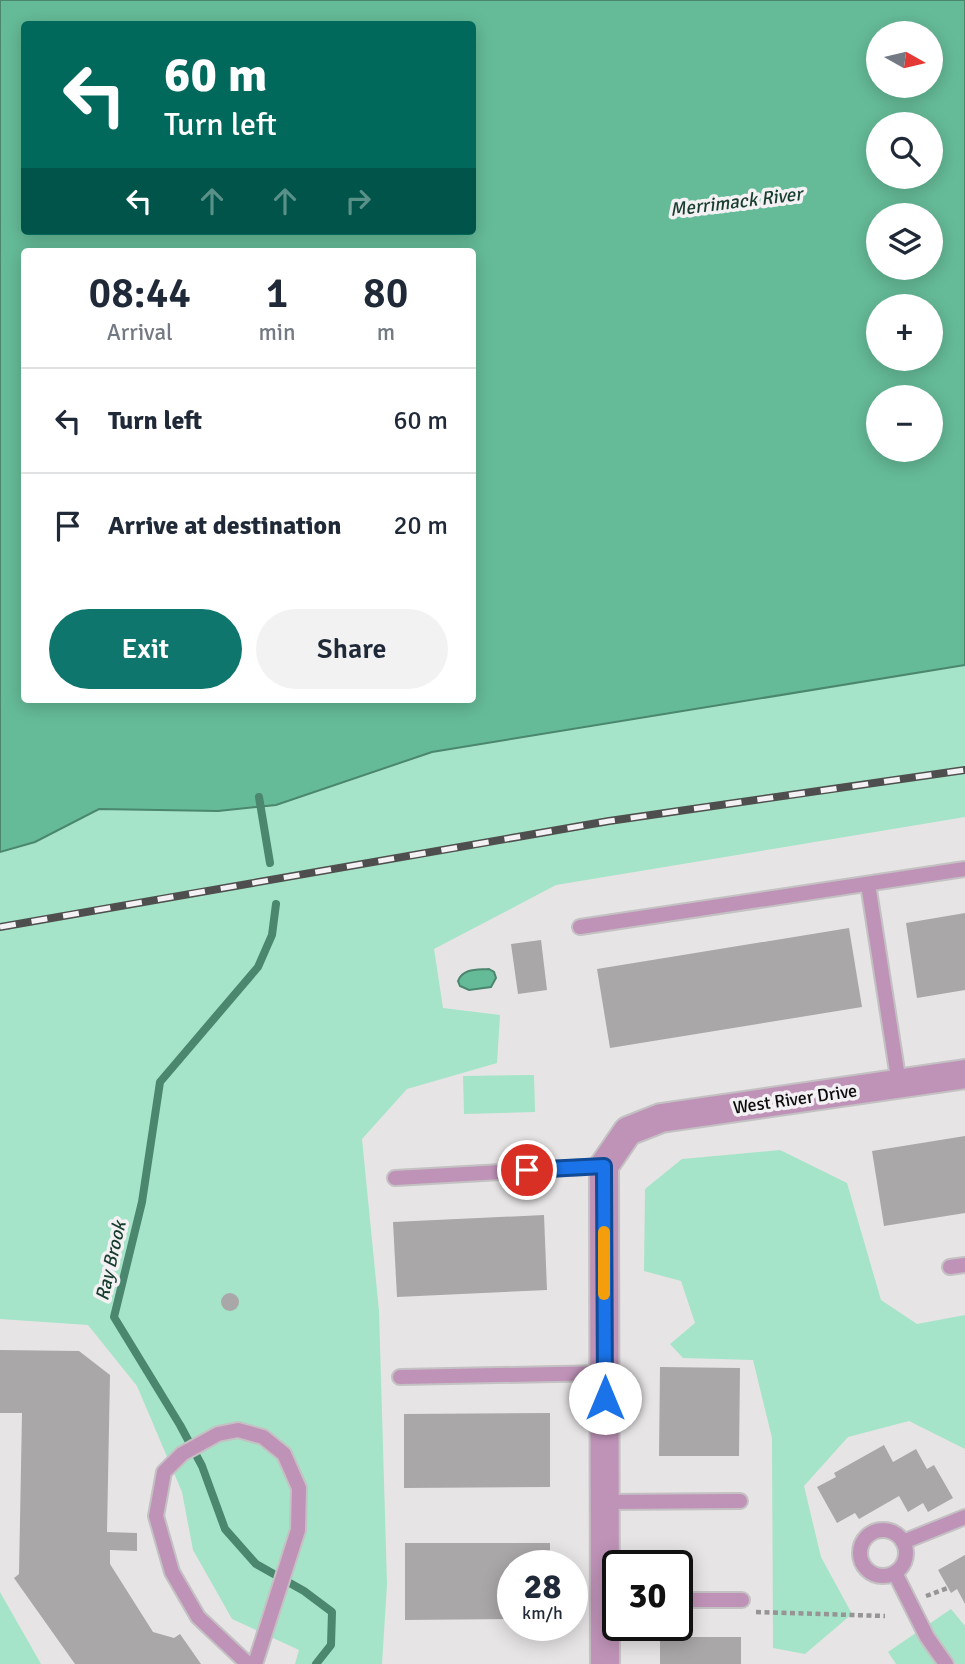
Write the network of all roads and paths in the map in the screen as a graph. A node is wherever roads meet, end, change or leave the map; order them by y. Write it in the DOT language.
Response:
graph roads {
  1 [pos="965,869"];
  2 [pos="868,884"];
  3 [pos="580,927"];
  4 [pos="965,1074"];
  5 [pos="899,1084"];
  6 [pos="604,1166"];
  7 [pos="395,1178"];
  8 [pos="605,1373"];
  9 [pos="400,1377"];
  10 [pos="740,1501"];
  11 [pos="604,1502"];
  12 [pos="965,1517"];
  13 [pos="903,1542"];
  14 [pos="608,1550"];
  15 [pos="895,1573"];
  16 [pos="693,1600"];
  17 [pos="742,1600"];
  18 [pos="885,1616"];
  19 [pos="608,1641"];
  20 [pos="248,1664"];
  21 [pos="255,1664"];
  22 [pos="605,1664"];
  23 [pos="946,1664"];
  1 -- 2 [label="lane"];
  2 -- 3 [label="lane"];
  2 -- 5 [label="lane"];
  4 -- 5 [label="street, West River Drive"];
  5 -- 6 [label="street, West River Drive"];
  6 -- 7 [label="lane"];
  6 -- 8 [label="street"];
  8 -- 9 [label="lane"];
  8 -- 11 [label="street"];
  10 -- 11 [label="lane"];
  11 -- 14 [label="street"];
  12 -- 13 [label="lane"];
  13 -- 15 [label="lane"];
  13 -- 15 [label="lane"];
  15 -- 23 [label="lane"];
  16 -- 17 [label="lane"];
  17 -- 18 [label="path"];
  19 -- 22 [label="street"];
  20 -- 21 [label="lane"];
}
